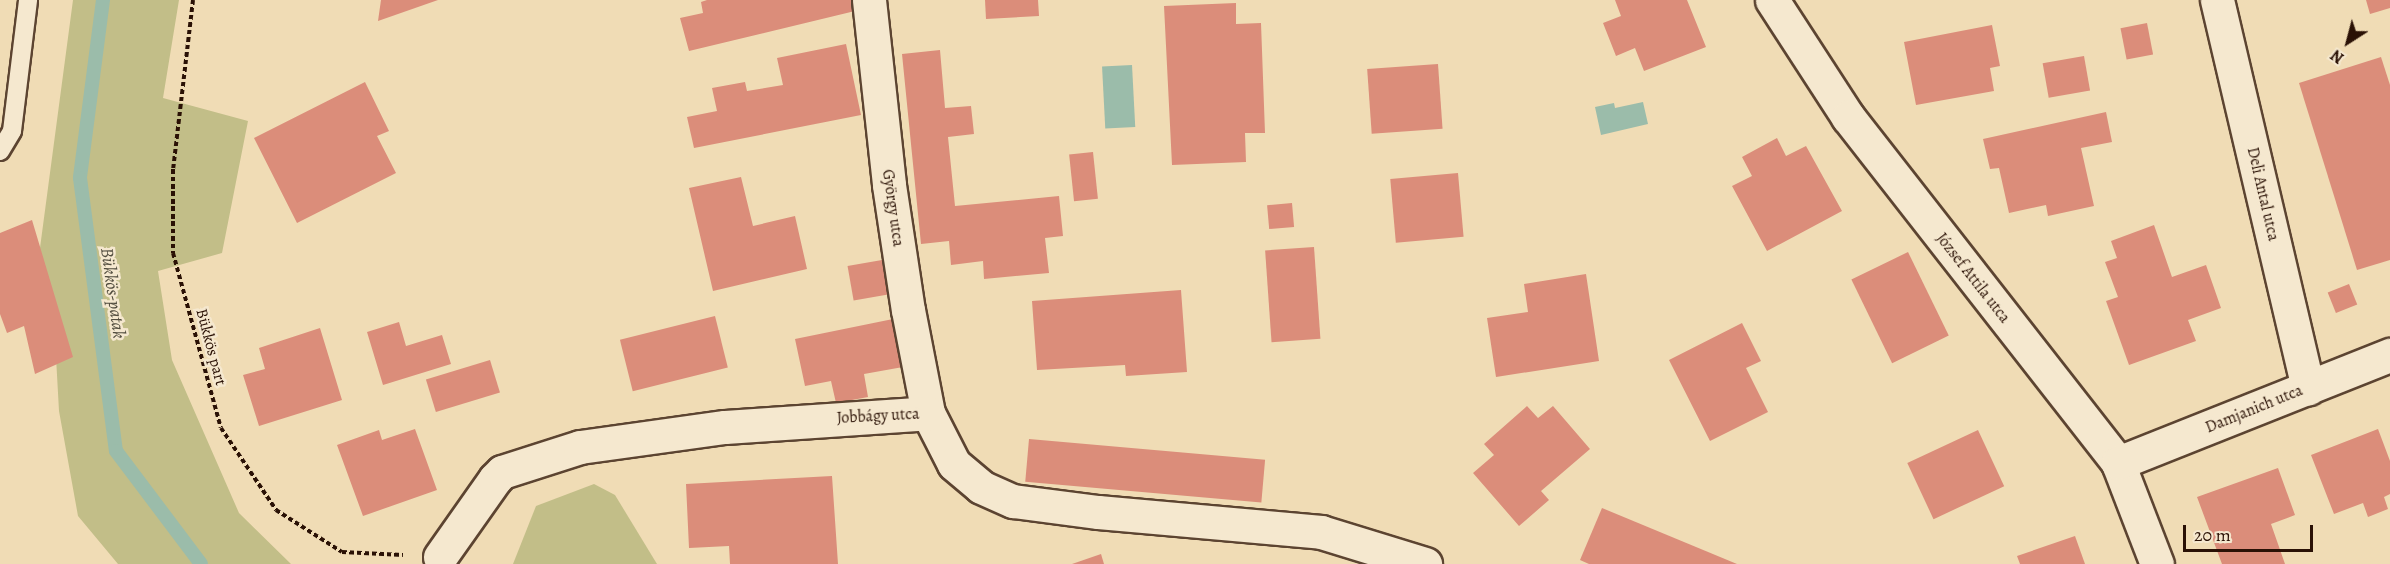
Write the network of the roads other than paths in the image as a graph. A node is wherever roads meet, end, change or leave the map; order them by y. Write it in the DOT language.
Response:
graph roads {
  1 [pos="28,0"];
  2 [pos="869,0"];
  3 [pos="1772,0"];
  4 [pos="2217,0"];
  5 [pos="0,151"];
  6 [pos="2390,355"];
  7 [pos="2308,388"];
  8 [pos="928,414"];
  9 [pos="2118,463"];
  10 [pos="440,557"];
  11 [pos="1425,564"];
  12 [pos="2157,564"];
  1 -- 5 [label="lane"];
  2 -- 8 [label="street, György utca"];
  3 -- 9 [label="street, József Attila utca"];
  4 -- 7 [label="street, Deli Antal utca"];
  6 -- 7 [label="street, Damjanich utca"];
  7 -- 9 [label="street, Damjanich utca"];
  8 -- 10 [label="street, Jobbágy utca"];
  8 -- 11 [label="street, Jobbágy utca"];
  9 -- 12 [label="street, József Attila utca"];
}
